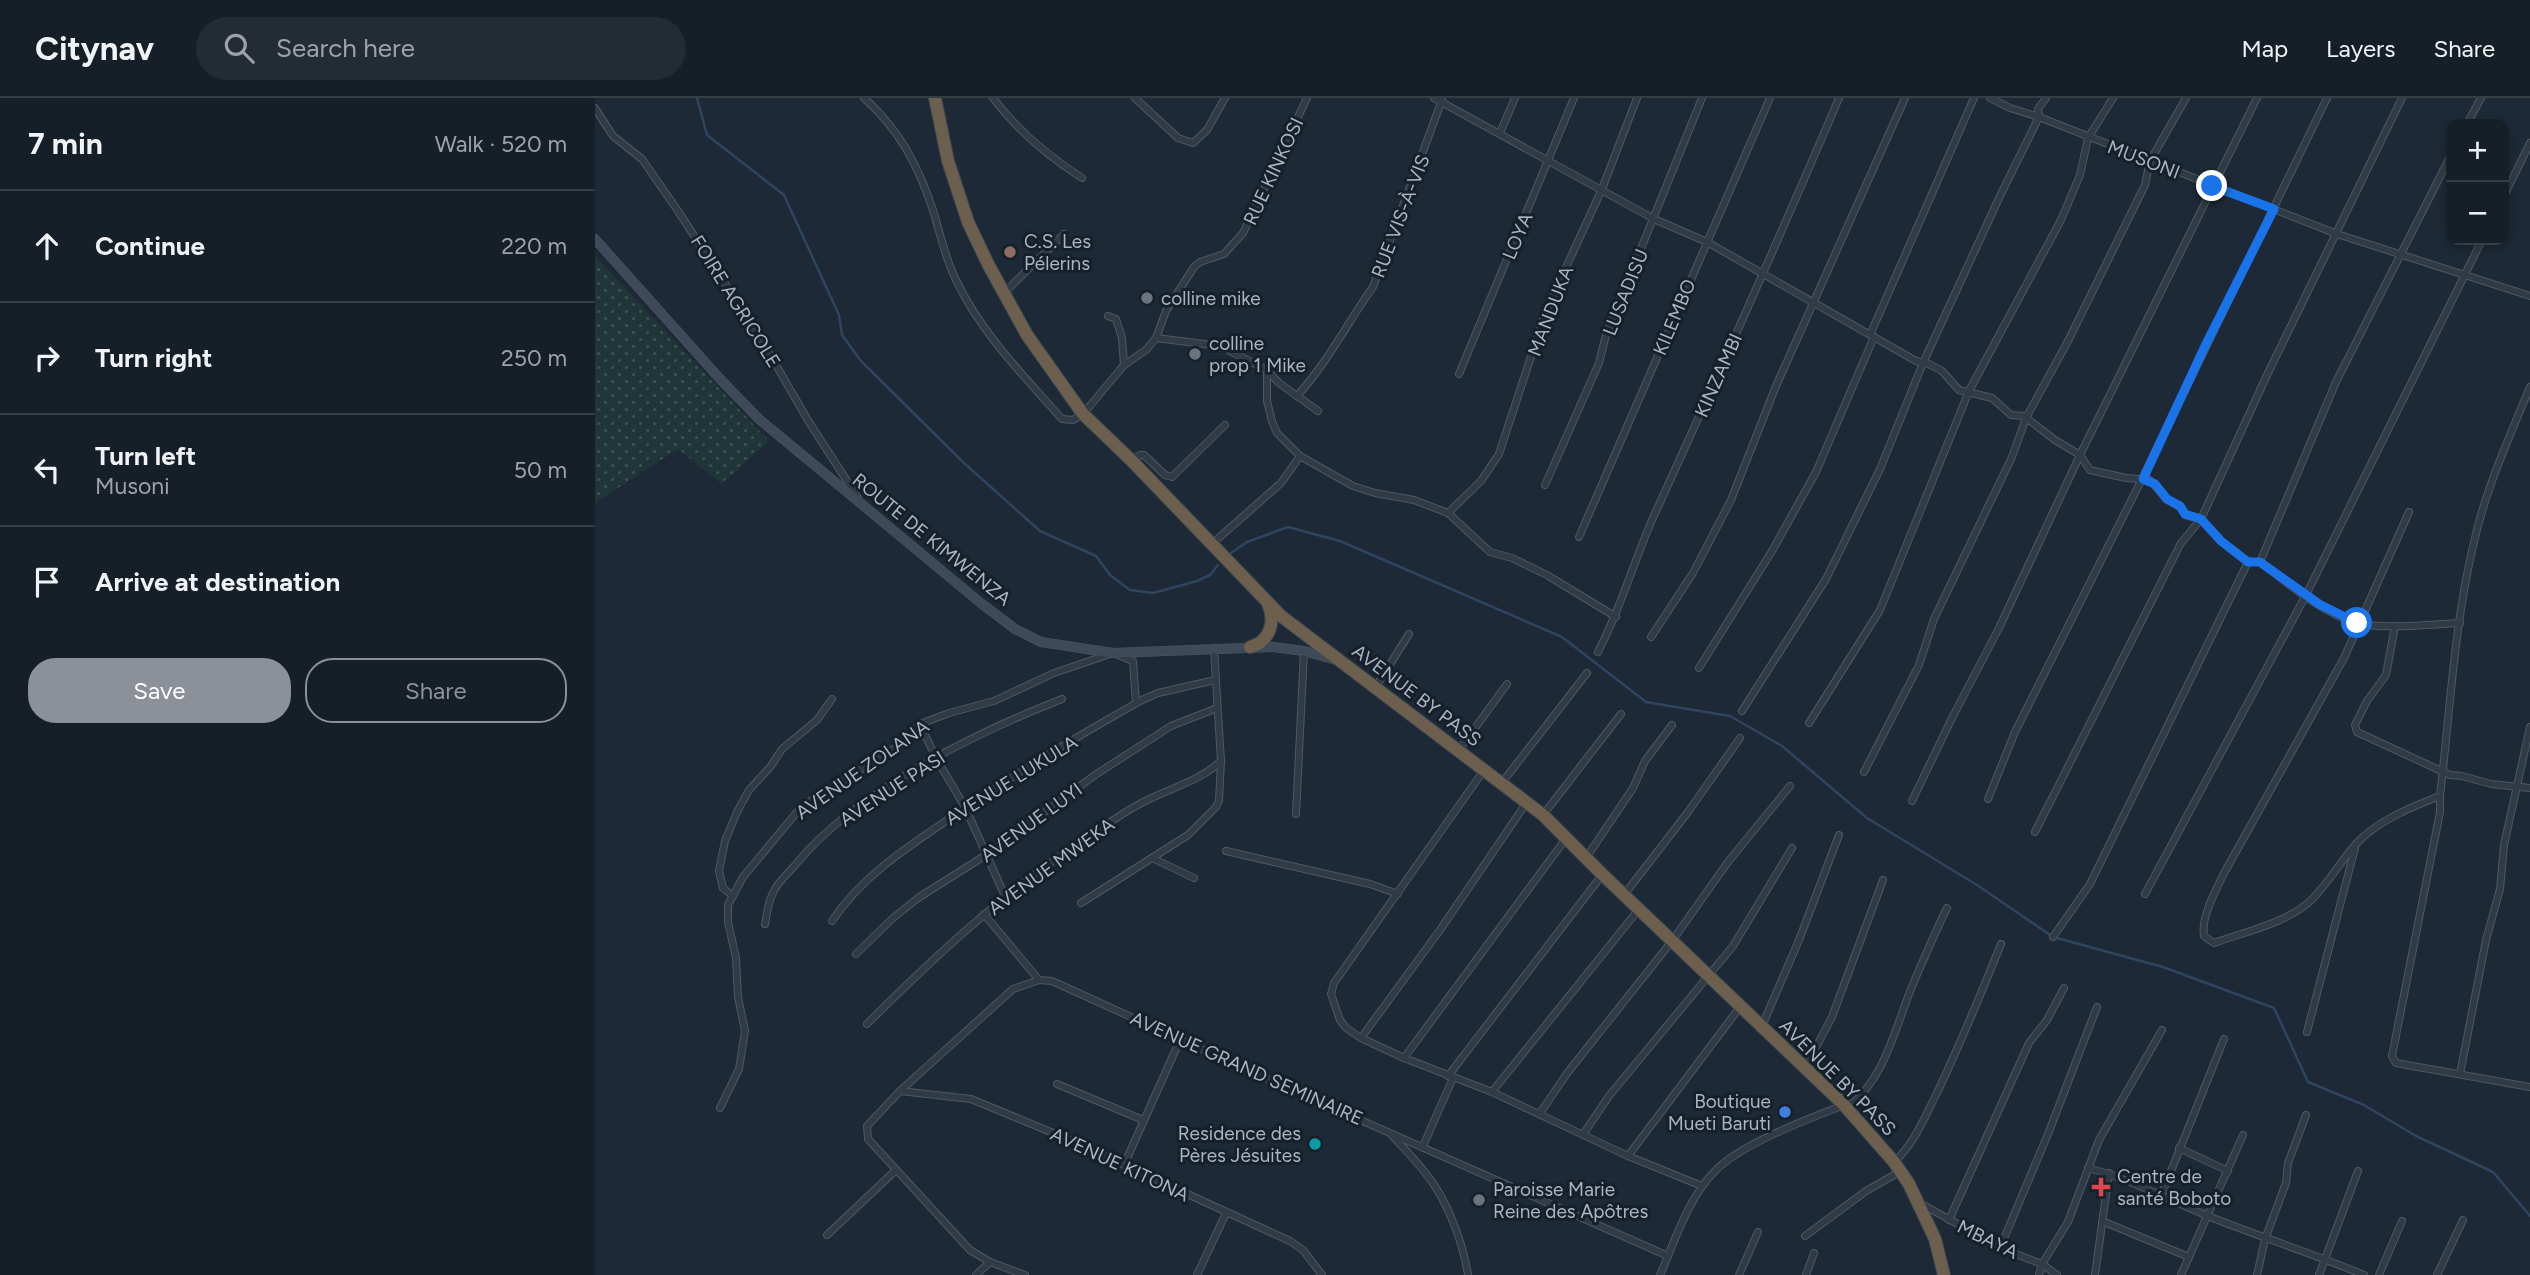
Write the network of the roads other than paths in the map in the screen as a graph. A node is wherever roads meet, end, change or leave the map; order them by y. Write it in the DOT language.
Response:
graph roads {
  1 [pos="864,98"];
  2 [pos="935,98"];
  3 [pos="993,98"];
  4 [pos="1135,98"];
  5 [pos="1225,98"];
  6 [pos="1307,98"];
  7 [pos="1434,98"];
  8 [pos="1515,98"];
  9 [pos="1574,98"];
  10 [pos="1637,98"];
  11 [pos="1702,98"];
  12 [pos="1770,98"];
  13 [pos="1839,98"];
  14 [pos="1905,98"];
  15 [pos="1974,98"];
  16 [pos="1990,98"];
  17 [pos="2046,98"];
  18 [pos="2113,98"];
  19 [pos="2186,98"];
  20 [pos="2257,98"];
  21 [pos="2327,98"];
  22 [pos="2402,98"];
  23 [pos="2481,98"];
  24 [pos="1442,100"];
  25 [pos="595,108"];
  26 [pos="2039,117"];
  27 [pos="2470,119"];
  28 [pos="1500,133"];
  29 [pos="2088,138"];
  30 [pos="2530,143"];
  31 [pos="1548,160"];
  32 [pos="2150,161"];
  33 [pos="2446,165"];
  34 [pos="1082,178"];
  35 [pos="2212,186"];
  36 [pos="2509,186"];
  37 [pos="1602,188"];
  38 [pos="2274,209"];
  39 [pos="1654,219"];
  40 [pos="1065,234"];
  41 [pos="2337,234"];
  42 [pos="595,239"];
  43 [pos="1707,242"];
  44 [pos="2479,245"];
  45 [pos="2400,254"];
  46 [pos="1763,275"];
  47 [pos="2463,276"];
  48 [pos="1003,293"];
  49 [pos="2529,293"];
  50 [pos="1813,303"];
  51 [pos="1108,316"];
  52 [pos="1872,336"];
  53 [pos="1156,338"];
  54 [pos="1923,363"];
  55 [pos="1124,365"];
  56 [pos="1266,370"];
  57 [pos="1459,374"];
  58 [pos="2530,387"];
  59 [pos="1969,391"];
  60 [pos="1297,396"];
  61 [pos="1318,411"];
  62 [pos="1083,414"];
  63 [pos="2026,418"];
  64 [pos="1225,425"];
  65 [pos="2080,455"];
  66 [pos="1300,456"];
  67 [pos="1132,461"];
  68 [pos="2143,479"];
  69 [pos="1545,485"];
  70 [pos="863,505"];
  71 [pos="2409,512"];
  72 [pos="1448,513"];
  73 [pos="2201,519"];
  74 [pos="1579,537"];
  75 [pos="1212,545"];
  76 [pos="2248,562"];
  77 [pos="2260,562"];
  78 [pos="2306,595"];
  79 [pos="1264,598"];
  80 [pos="1616,617"];
  81 [pos="2357,623"];
  82 [pos="2460,623"];
  83 [pos="2395,626"];
  84 [pos="1409,634"];
  85 [pos="1651,638"];
  86 [pos="1251,647"];
  87 [pos="1214,648"];
  88 [pos="1304,651"];
  89 [pos="1598,652"];
  90 [pos="1113,653"];
  91 [pos="1341,662"];
  92 [pos="1699,667"];
  93 [pos="1587,673"];
  94 [pos="1215,680"];
  95 [pos="1507,684"];
  96 [pos="1375,688"];
  97 [pos="832,699"];
  98 [pos="1062,699"];
  99 [pos="1136,703"];
  100 [pos="1217,708"];
  101 [pos="1742,711"];
  102 [pos="1621,714"];
  103 [pos="1809,723"];
  104 [pos="920,724"];
  105 [pos="1672,725"];
  106 [pos="2530,727"];
  107 [pos="1740,738"];
  108 [pos="1458,751"];
  109 [pos="936,758"];
  110 [pos="1221,761"];
  111 [pos="1484,770"];
  112 [pos="2443,770"];
  113 [pos="1864,772"];
  114 [pos="1501,784"];
  115 [pos="1790,786"];
  116 [pos="2517,787"];
  117 [pos="2530,788"];
  118 [pos="2440,796"];
  119 [pos="1988,799"];
  120 [pos="1912,801"];
  121 [pos="1527,802"];
  122 [pos="965,807"];
  123 [pos="1296,814"];
  124 [pos="1543,815"];
  125 [pos="2035,832"];
  126 [pos="1839,835"];
  127 [pos="1567,837"];
  128 [pos="2356,843"];
  129 [pos="1792,848"];
  130 [pos="1226,851"];
  131 [pos="986,855"];
  132 [pos="1152,858"];
  133 [pos="1586,858"];
  134 [pos="1602,874"];
  135 [pos="1195,878"];
  136 [pos="1883,880"];
  137 [pos="1398,894"];
  138 [pos="2144,894"];
  139 [pos="1624,895"];
  140 [pos="733,896"];
  141 [pos="1005,896"];
  142 [pos="1081,903"];
  143 [pos="1947,908"];
  144 [pos="1639,909"];
  145 [pos="984,914"];
  146 [pos="832,921"];
  147 [pos="765,925"];
  148 [pos="2053,937"];
  149 [pos="1672,941"];
  150 [pos="2001,944"];
  151 [pos="856,954"];
  152 [pos="1709,975"];
  153 [pos="1039,980"];
  154 [pos="2064,988"];
  155 [pos="1740,1007"];
  156 [pos="2097,1007"];
  157 [pos="867,1024"];
  158 [pos="1761,1028"];
  159 [pos="2162,1030"];
  160 [pos="2307,1032"];
  161 [pos="1361,1038"];
  162 [pos="2224,1039"];
  163 [pos="1180,1040"];
  164 [pos="1403,1058"];
  165 [pos="1805,1068"];
  166 [pos="2460,1074"];
  167 [pos="1450,1077"];
  168 [pos="1057,1084"];
  169 [pos="2530,1086"];
  170 [pos="900,1091"];
  171 [pos="1492,1091"];
  172 [pos="1846,1107"];
  173 [pos="720,1108"];
  174 [pos="1540,1113"];
  175 [pos="2306,1115"];
  176 [pos="1143,1120"];
  177 [pos="1389,1131"];
  178 [pos="1584,1133"];
  179 [pos="2243,1135"];
  180 [pos="1423,1146"];
  181 [pos="2179,1148"];
  182 [pos="1628,1156"];
  183 [pos="1124,1165"];
  184 [pos="1898,1166"];
  185 [pos="2088,1168"];
  186 [pos="897,1170"];
  187 [pos="2228,1171"];
  188 [pos="2358,1171"];
  189 [pos="2109,1174"];
  190 [pos="1702,1186"];
  191 [pos="2161,1196"];
  192 [pos="1920,1203"];
  193 [pos="1226,1213"];
  194 [pos="2207,1216"];
  195 [pos="1949,1220"];
  196 [pos="2463,1220"];
  197 [pos="2102,1221"];
  198 [pos="2402,1221"];
  199 [pos="1758,1232"];
  200 [pos="827,1235"];
  201 [pos="1805,1236"];
  202 [pos="2265,1239"];
  203 [pos="2000,1248"];
  204 [pos="1814,1254"];
  205 [pos="1668,1256"];
  206 [pos="2189,1257"];
  207 [pos="2325,1259"];
  208 [pos="990,1262"];
  209 [pos="2042,1264"];
  210 [pos="976,1275"];
  211 [pos="1025,1275"];
  212 [pos="1197,1275"];
  213 [pos="1322,1275"];
  214 [pos="1468,1275"];
  215 [pos="1660,1275"];
  216 [pos="1739,1275"];
  217 [pos="1806,1275"];
  218 [pos="1944,1275"];
  219 [pos="2039,1275"];
  220 [pos="2057,1275"];
  221 [pos="2095,1275"];
  222 [pos="2181,1275"];
  223 [pos="2257,1275"];
  224 [pos="2319,1275"];
  225 [pos="2364,1275"];
  226 [pos="2379,1275"];
  227 [pos="2437,1275"];
  1 -- 62 [label="street"];
  2 -- 48 [label="highway, AVENUE BY PASS"];
  3 -- 34 [label="street"];
  4 -- 5 [label="street"];
  6 -- 53 [label="street, RUE KINKOSI"];
  7 -- 24 [label="street"];
  8 -- 28 [label="street"];
  9 -- 31 [label="street, LOYA"];
  10 -- 37 [label="street, MANDUKA"];
  11 -- 39 [label="street, LUSADISU"];
  12 -- 43 [label="street, KILEMBO"];
  13 -- 46 [label="street, KINZAMBI"];
  14 -- 50 [label="street"];
  15 -- 52 [label="street"];
  16 -- 26 [label="street, MUSONI"];
  17 -- 26 [label="street"];
  18 -- 29 [label="street"];
  19 -- 32 [label="street"];
  20 -- 35 [label="street"];
  21 -- 38 [label="street"];
  22 -- 41 [label="street"];
  23 -- 27 [label="street"];
  24 -- 28 [label="street"];
  24 -- 60 [label="street, RUE VIS-À-VIS"];
  25 -- 70 [label="street, FOIRE AGRICOLE"];
  26 -- 29 [label="street, MUSONI"];
  26 -- 54 [label="street"];
  28 -- 31 [label="street"];
  29 -- 32 [label="street, MUSONI"];
  29 -- 59 [label="street"];
  30 -- 36 [label="street"];
  31 -- 37 [label="street"];
  31 -- 57 [label="street, LOYA"];
  32 -- 35 [label="street, MUSONI"];
  32 -- 63 [label="street"];
  33 -- 45 [label="street"];
  35 -- 38 [label="street, MUSONI"];
  35 -- 65 [label="street"];
  37 -- 39 [label="street"];
  37 -- 72 [label="street, MANDUKA"];
  38 -- 41 [label="street, MUSONI"];
  38 -- 68 [label="street"];
  39 -- 43 [label="street"];
  39 -- 69 [label="street, LUSADISU"];
  40 -- 48 [label="street"];
  41 -- 45 [label="street, MUSONI"];
  41 -- 73 [label="street"];
  42 -- 70 [label="street, ROUTE DE KIMWENZA"];
  43 -- 46 [label="street"];
  43 -- 74 [label="street, KILEMBO"];
  44 -- 47 [label="street"];
  45 -- 47 [label="street, MUSONI"];
  45 -- 77 [label="street"];
  46 -- 50 [label="street"];
  46 -- 80 [label="street, KINZAMBI"];
  47 -- 49 [label="street, MUSONI"];
  47 -- 78 [label="street"];
  48 -- 62 [label="highway, AVENUE BY PASS"];
  50 -- 52 [label="street"];
  50 -- 85 [label="street"];
  51 -- 55 [label="street"];
  52 -- 54 [label="street"];
  52 -- 92 [label="street"];
  53 -- 55 [label="street"];
  53 -- 56 [label="street"];
  54 -- 59 [label="street"];
  54 -- 101 [label="street"];
  55 -- 62 [label="street"];
  56 -- 60 [label="street"];
  56 -- 66 [label="street"];
  58 -- 82 [label="street"];
  59 -- 63 [label="street"];
  59 -- 103 [label="street"];
  60 -- 61 [label="street"];
  62 -- 67 [label="highway, AVENUE BY PASS"];
  63 -- 65 [label="street"];
  63 -- 113 [label="street"];
  64 -- 67 [label="street"];
  65 -- 68 [label="street"];
  65 -- 120 [label="street"];
  66 -- 72 [label="street"];
  66 -- 75 [label="street"];
  67 -- 75 [label="highway, AVENUE BY PASS"];
  68 -- 73 [label="street"];
  68 -- 119 [label="street"];
  70 -- 90 [label="street, ROUTE DE KIMWENZA"];
  71 -- 81 [label="street"];
  72 -- 80 [label="street"];
  73 -- 76 [label="street"];
  73 -- 125 [label="street"];
  75 -- 79 [label="highway, AVENUE BY PASS"];
  76 -- 77 [label="street"];
  76 -- 148 [label="street"];
  77 -- 78 [label="street"];
  78 -- 81 [label="street"];
  78 -- 138 [label="street"];
  79 -- 86 [label="highway"];
  79 -- 91 [label="highway, AVENUE BY PASS"];
  80 -- 89 [label="street, KINZAMBI"];
  81 -- 83 [label="street"];
  81 -- 128 [label="street"];
  82 -- 83 [label="street"];
  82 -- 112 [label="street"];
  83 -- 112 [label="street"];
  84 -- 96 [label="street"];
  86 -- 87 [label="street, ROUTE DE KIMWENZA"];
  86 -- 88 [label="street, ROUTE DE KIMWENZA"];
  87 -- 90 [label="street, ROUTE DE KIMWENZA"];
  87 -- 94 [label="street"];
  88 -- 91 [label="street, ROUTE DE KIMWENZA"];
  88 -- 123 [label="street"];
  90 -- 99 [label="street"];
  90 -- 104 [label="street, AVENUE ZOLANA"];
  91 -- 96 [label="highway, AVENUE BY PASS"];
  93 -- 114 [label="street"];
  94 -- 99 [label="street, AVENUE LUKULA"];
  94 -- 100 [label="street"];
  95 -- 108 [label="street"];
  96 -- 108 [label="highway, AVENUE BY PASS"];
  97 -- 140 [label="street"];
  98 -- 109 [label="street, AVENUE PASI"];
  99 -- 122 [label="street, AVENUE LUKULA"];
  100 -- 110 [label="street"];
  100 -- 131 [label="street, AVENUE LUYI"];
  102 -- 124 [label="street"];
  104 -- 109 [label="street"];
  104 -- 140 [label="street, AVENUE ZOLANA"];
  105 -- 133 [label="street"];
  106 -- 116 [label="street"];
  107 -- 139 [label="street"];
  108 -- 111 [label="highway, AVENUE BY PASS"];
  109 -- 122 [label="street"];
  109 -- 147 [label="street, AVENUE PASI"];
  110 -- 132 [label="street"];
  110 -- 141 [label="street, AVENUE MWEKA"];
  111 -- 114 [label="highway, AVENUE BY PASS"];
  111 -- 137 [label="street"];
  112 -- 116 [label="street"];
  112 -- 118 [label="street"];
  114 -- 121 [label="highway, AVENUE BY PASS"];
  115 -- 149 [label="street"];
  116 -- 117 [label="street"];
  116 -- 166 [label="street"];
  118 -- 128 [label="street"];
  118 -- 166 [label="street"];
  121 -- 124 [label="highway, AVENUE BY PASS"];
  121 -- 161 [label="street"];
  122 -- 131 [label="street"];
  122 -- 146 [label="street, AVENUE LUKULA"];
  124 -- 127 [label="highway, AVENUE BY PASS"];
  126 -- 158 [label="street"];
  127 -- 133 [label="highway, AVENUE BY PASS"];
  127 -- 164 [label="street"];
  128 -- 160 [label="street"];
  129 -- 152 [label="street"];
  130 -- 137 [label="street"];
  131 -- 141 [label="street"];
  131 -- 151 [label="street, AVENUE LUYI"];
  132 -- 135 [label="street"];
  132 -- 142 [label="street"];
  133 -- 134 [label="highway, AVENUE BY PASS"];
  134 -- 139 [label="highway, AVENUE BY PASS"];
  134 -- 167 [label="street"];
  136 -- 165 [label="street"];
  137 -- 161 [label="street"];
  139 -- 144 [label="highway, AVENUE BY PASS"];
  140 -- 173 [label="street, AVENUE ZOLANA"];
  141 -- 145 [label="street, AVENUE MWEKA"];
  143 -- 172 [label="street"];
  144 -- 149 [label="highway, AVENUE BY PASS"];
  144 -- 171 [label="street"];
  145 -- 153 [label="street"];
  145 -- 157 [label="street, AVENUE MWEKA"];
  149 -- 152 [label="highway, AVENUE BY PASS"];
  149 -- 174 [label="street"];
  150 -- 184 [label="street"];
  152 -- 155 [label="highway, AVENUE BY PASS"];
  152 -- 178 [label="street"];
  153 -- 163 [label="street, AVENUE GRAND SEMINAIRE"];
  153 -- 170 [label="street"];
  154 -- 195 [label="street"];
  155 -- 158 [label="highway, AVENUE BY PASS"];
  155 -- 182 [label="street"];
  156 -- 203 [label="street"];
  158 -- 165 [label="highway, AVENUE BY PASS"];
  159 -- 185 [label="street"];
  161 -- 164 [label="street"];
  162 -- 181 [label="street"];
  163 -- 176 [label="street"];
  163 -- 177 [label="street, AVENUE GRAND SEMINAIRE"];
  164 -- 167 [label="street"];
  165 -- 172 [label="highway, AVENUE BY PASS"];
  166 -- 169 [label="street"];
  167 -- 171 [label="street"];
  167 -- 180 [label="street"];
  168 -- 176 [label="street"];
  170 -- 183 [label="street, AVENUE KITONA"];
  170 -- 186 [label="street"];
  171 -- 174 [label="street"];
  172 -- 184 [label="highway, AVENUE BY PASS"];
  172 -- 190 [label="street"];
  174 -- 178 [label="street"];
  175 -- 202 [label="street"];
  176 -- 183 [label="street"];
  177 -- 180 [label="street, AVENUE GRAND SEMINAIRE"];
  177 -- 214 [label="street"];
  178 -- 182 [label="street"];
  179 -- 187 [label="street"];
  180 -- 205 [label="street, AVENUE GRAND SEMINAIRE"];
  181 -- 187 [label="street"];
  181 -- 191 [label="street"];
  182 -- 190 [label="street"];
  183 -- 193 [label="street, AVENUE KITONA"];
  184 -- 192 [label="highway, AVENUE BY PASS"];
  184 -- 201 [label="street"];
  185 -- 189 [label="street"];
  185 -- 209 [label="street"];
  186 -- 200 [label="street"];
  186 -- 208 [label="street"];
  187 -- 194 [label="street"];
  188 -- 207 [label="street"];
  189 -- 191 [label="street"];
  189 -- 197 [label="street"];
  190 -- 205 [label="street"];
  191 -- 194 [label="street"];
  192 -- 195 [label="street, MBAYA"];
  192 -- 218 [label="highway, AVENUE BY PASS"];
  193 -- 212 [label="street"];
  193 -- 213 [label="street, AVENUE KITONA"];
  194 -- 202 [label="street"];
  194 -- 206 [label="street"];
  195 -- 203 [label="street, MBAYA"];
  196 -- 227 [label="street"];
  197 -- 206 [label="street"];
  197 -- 221 [label="street"];
  198 -- 226 [label="street"];
  199 -- 216 [label="street"];
  202 -- 207 [label="street"];
  202 -- 223 [label="street"];
  203 -- 209 [label="street, MBAYA"];
  204 -- 217 [label="street"];
  205 -- 215 [label="street"];
  206 -- 222 [label="street"];
  207 -- 224 [label="street"];
  207 -- 225 [label="street"];
  208 -- 210 [label="street"];
  208 -- 211 [label="street"];
  209 -- 219 [label="street"];
  209 -- 220 [label="street, MBAYA"];
}
